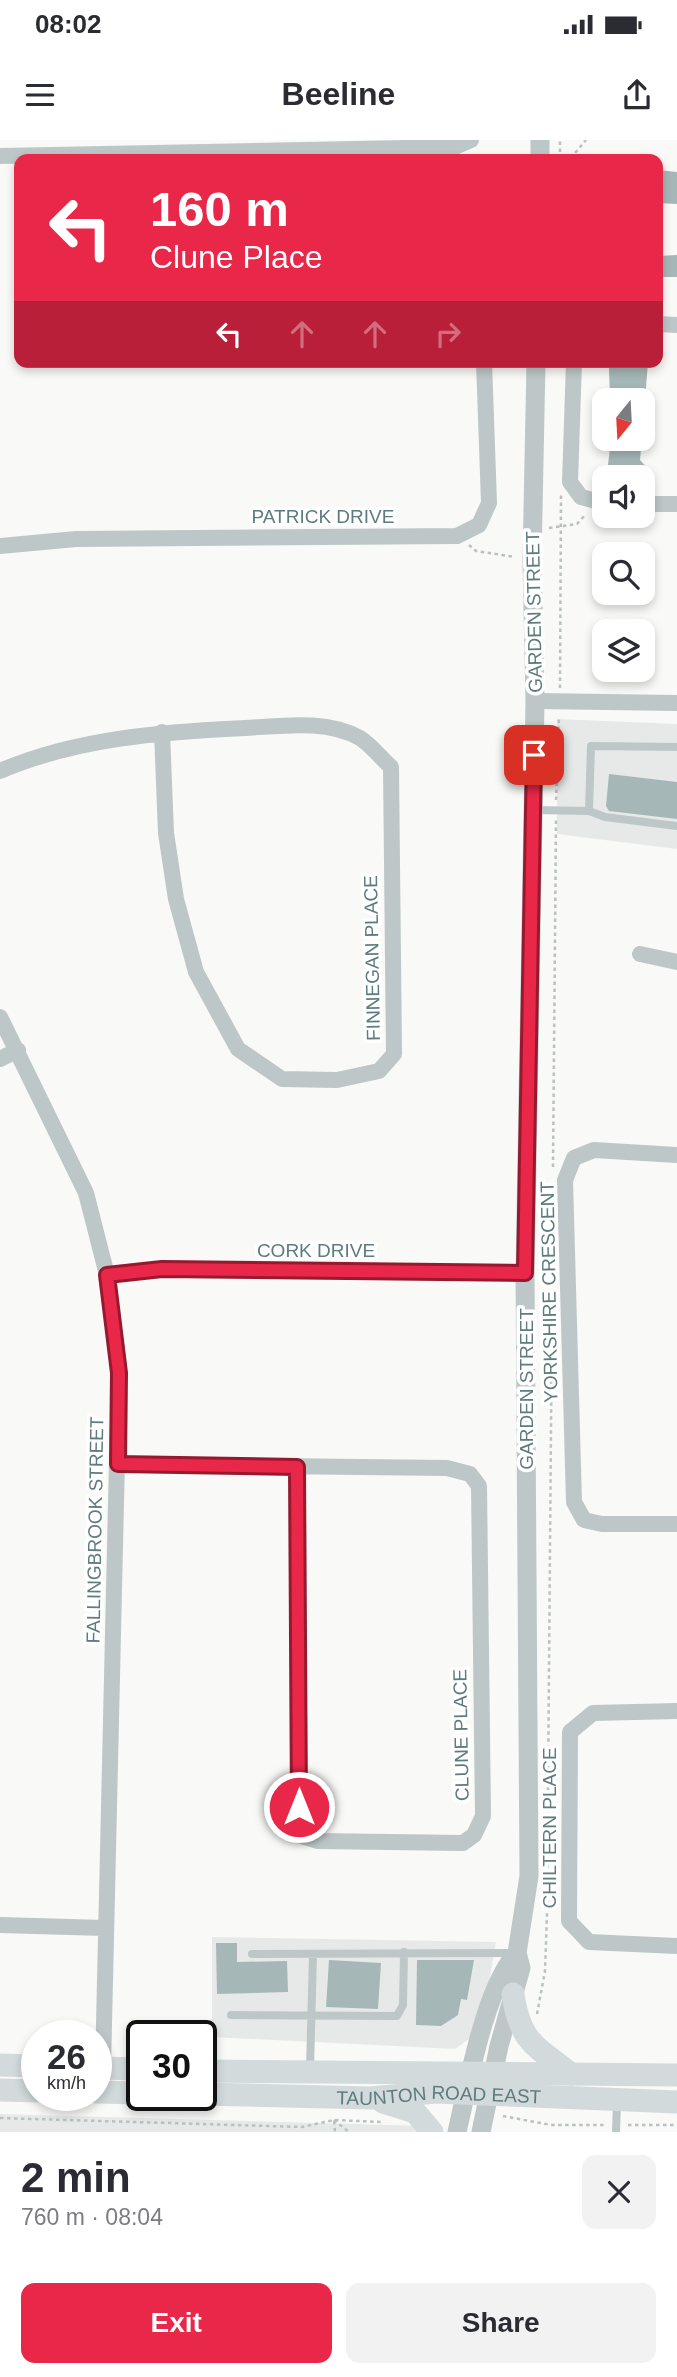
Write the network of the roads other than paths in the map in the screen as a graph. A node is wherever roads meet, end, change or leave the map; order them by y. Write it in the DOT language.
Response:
graph roads {
  1 [pos="471,140"];
  2 [pos="248,154"];
  3 [pos="484,368"];
  4 [pos="536,368"];
  5 [pos="574,368"];
  6 [pos="592,500"];
  7 [pos="655,504"];
  8 [pos="677,504"];
  9 [pos="0,546"];
  10 [pos="535,701"];
  11 [pos="677,703"];
  12 [pos="162,732"];
  13 [pos="677,747"];
  14 [pos="0,771"];
  15 [pos="533,810"];
  16 [pos="589,811"];
  17 [pos="677,826"];
  18 [pos="640,954"];
  19 [pos="677,962"];
  20 [pos="0,1017"];
  21 [pos="18,1050"];
  22 [pos="0,1059"];
  23 [pos="677,1155"];
  24 [pos="525,1273"];
  25 [pos="107,1275"];
  26 [pos="118,1464"];
  27 [pos="297,1467"];
  28 [pos="677,1524"];
  29 [pos="677,1711"];
  30 [pos="0,1925"];
  31 [pos="105,1928"];
  32 [pos="677,1946"];
  33 [pos="404,1952"];
  34 [pos="252,1954"];
  35 [pos="517,1954"];
  36 [pos="313,1955"];
  37 [pos="513,1994"];
  38 [pos="231,2015"];
  39 [pos="312,2017"];
  40 [pos="102,2020"];
  41 [pos="0,2065"];
  42 [pos="21,2066"];
  43 [pos="217,2071"];
  44 [pos="310,2071"];
  45 [pos="571,2074"];
  46 [pos="677,2075"];
  47 [pos="468,2082"];
  48 [pos="0,2090"];
  49 [pos="21,2091"];
  50 [pos="217,2094"];
  51 [pos="494,2094"];
  52 [pos="370,2098"];
  53 [pos="617,2100"];
  54 [pos="677,2102"];
  55 [pos="432,2132"];
  56 [pos="457,2132"];
  57 [pos="481,2132"];
  58 [pos="616,2132"];
  1 -- 2 [label="street"];
  3 -- 9 [label="street, PATRICK DRIVE"];
  4 -- 10 [label="street, GARDEN STREET"];
  5 -- 6 [label="street"];
  7 -- 8 [label="street"];
  10 -- 11 [label="street"];
  10 -- 15 [label="street, GARDEN STREET"];
  12 -- 12 [label="street, FINNEGAN PLACE"];
  12 -- 14 [label="street, FINNEGAN PLACE"];
  13 -- 16 [label="lane"];
  15 -- 16 [label="lane"];
  15 -- 24 [label="street, GARDEN STREET"];
  16 -- 17 [label="lane"];
  18 -- 19 [label="street"];
  20 -- 21 [label="street, FALLINGBROOK STREET"];
  21 -- 22 [label="street"];
  21 -- 25 [label="street, FALLINGBROOK STREET"];
  23 -- 28 [label="street, YORKSHIRE CRESCENT"];
  24 -- 25 [label="street, CORK DRIVE"];
  24 -- 35 [label="street, GARDEN STREET"];
  25 -- 26 [label="street, FALLINGBROOK STREET"];
  26 -- 27 [label="street, CLUNE PLACE"];
  26 -- 31 [label="street, FALLINGBROOK STREET"];
  27 -- 27 [label="street, CLUNE PLACE"];
  29 -- 32 [label="street, CHILTERN PLACE"];
  30 -- 31 [label="street"];
  31 -- 40 [label="street, FALLINGBROOK STREET"];
  33 -- 35 [label="lane"];
  33 -- 36 [label="lane"];
  33 -- 39 [label="lane"];
  34 -- 36 [label="lane"];
  35 -- 37 [label="street, GARDEN STREET"];
  35 -- 47 [label="street, GARDEN STREET"];
  36 -- 39 [label="lane"];
  37 -- 45 [label="main road"];
  37 -- 51 [label="street, GARDEN STREET"];
  38 -- 39 [label="lane"];
  39 -- 44 [label="lane"];
  41 -- 42 [label="main road"];
  43 -- 44 [label="main road, TAUNTON ROAD EAST"];
  44 -- 47 [label="main road, TAUNTON ROAD EAST"];
  45 -- 46 [label="main road, TAUNTON ROAD EAST"];
  45 -- 51 [label="main road, TAUNTON ROAD EAST"];
  47 -- 51 [label="main road, TAUNTON ROAD EAST"];
  47 -- 52 [label="main road, TAUNTON ROAD EAST"];
  47 -- 56 [label="street, GARDEN STREET"];
  48 -- 49 [label="main road"];
  50 -- 52 [label="main road, TAUNTON ROAD EAST"];
  51 -- 53 [label="main road, TAUNTON ROAD EAST"];
  51 -- 57 [label="street, GARDEN STREET"];
  52 -- 55 [label="main road"];
  53 -- 54 [label="main road, TAUNTON ROAD EAST"];
  53 -- 58 [label="lane"];
}
